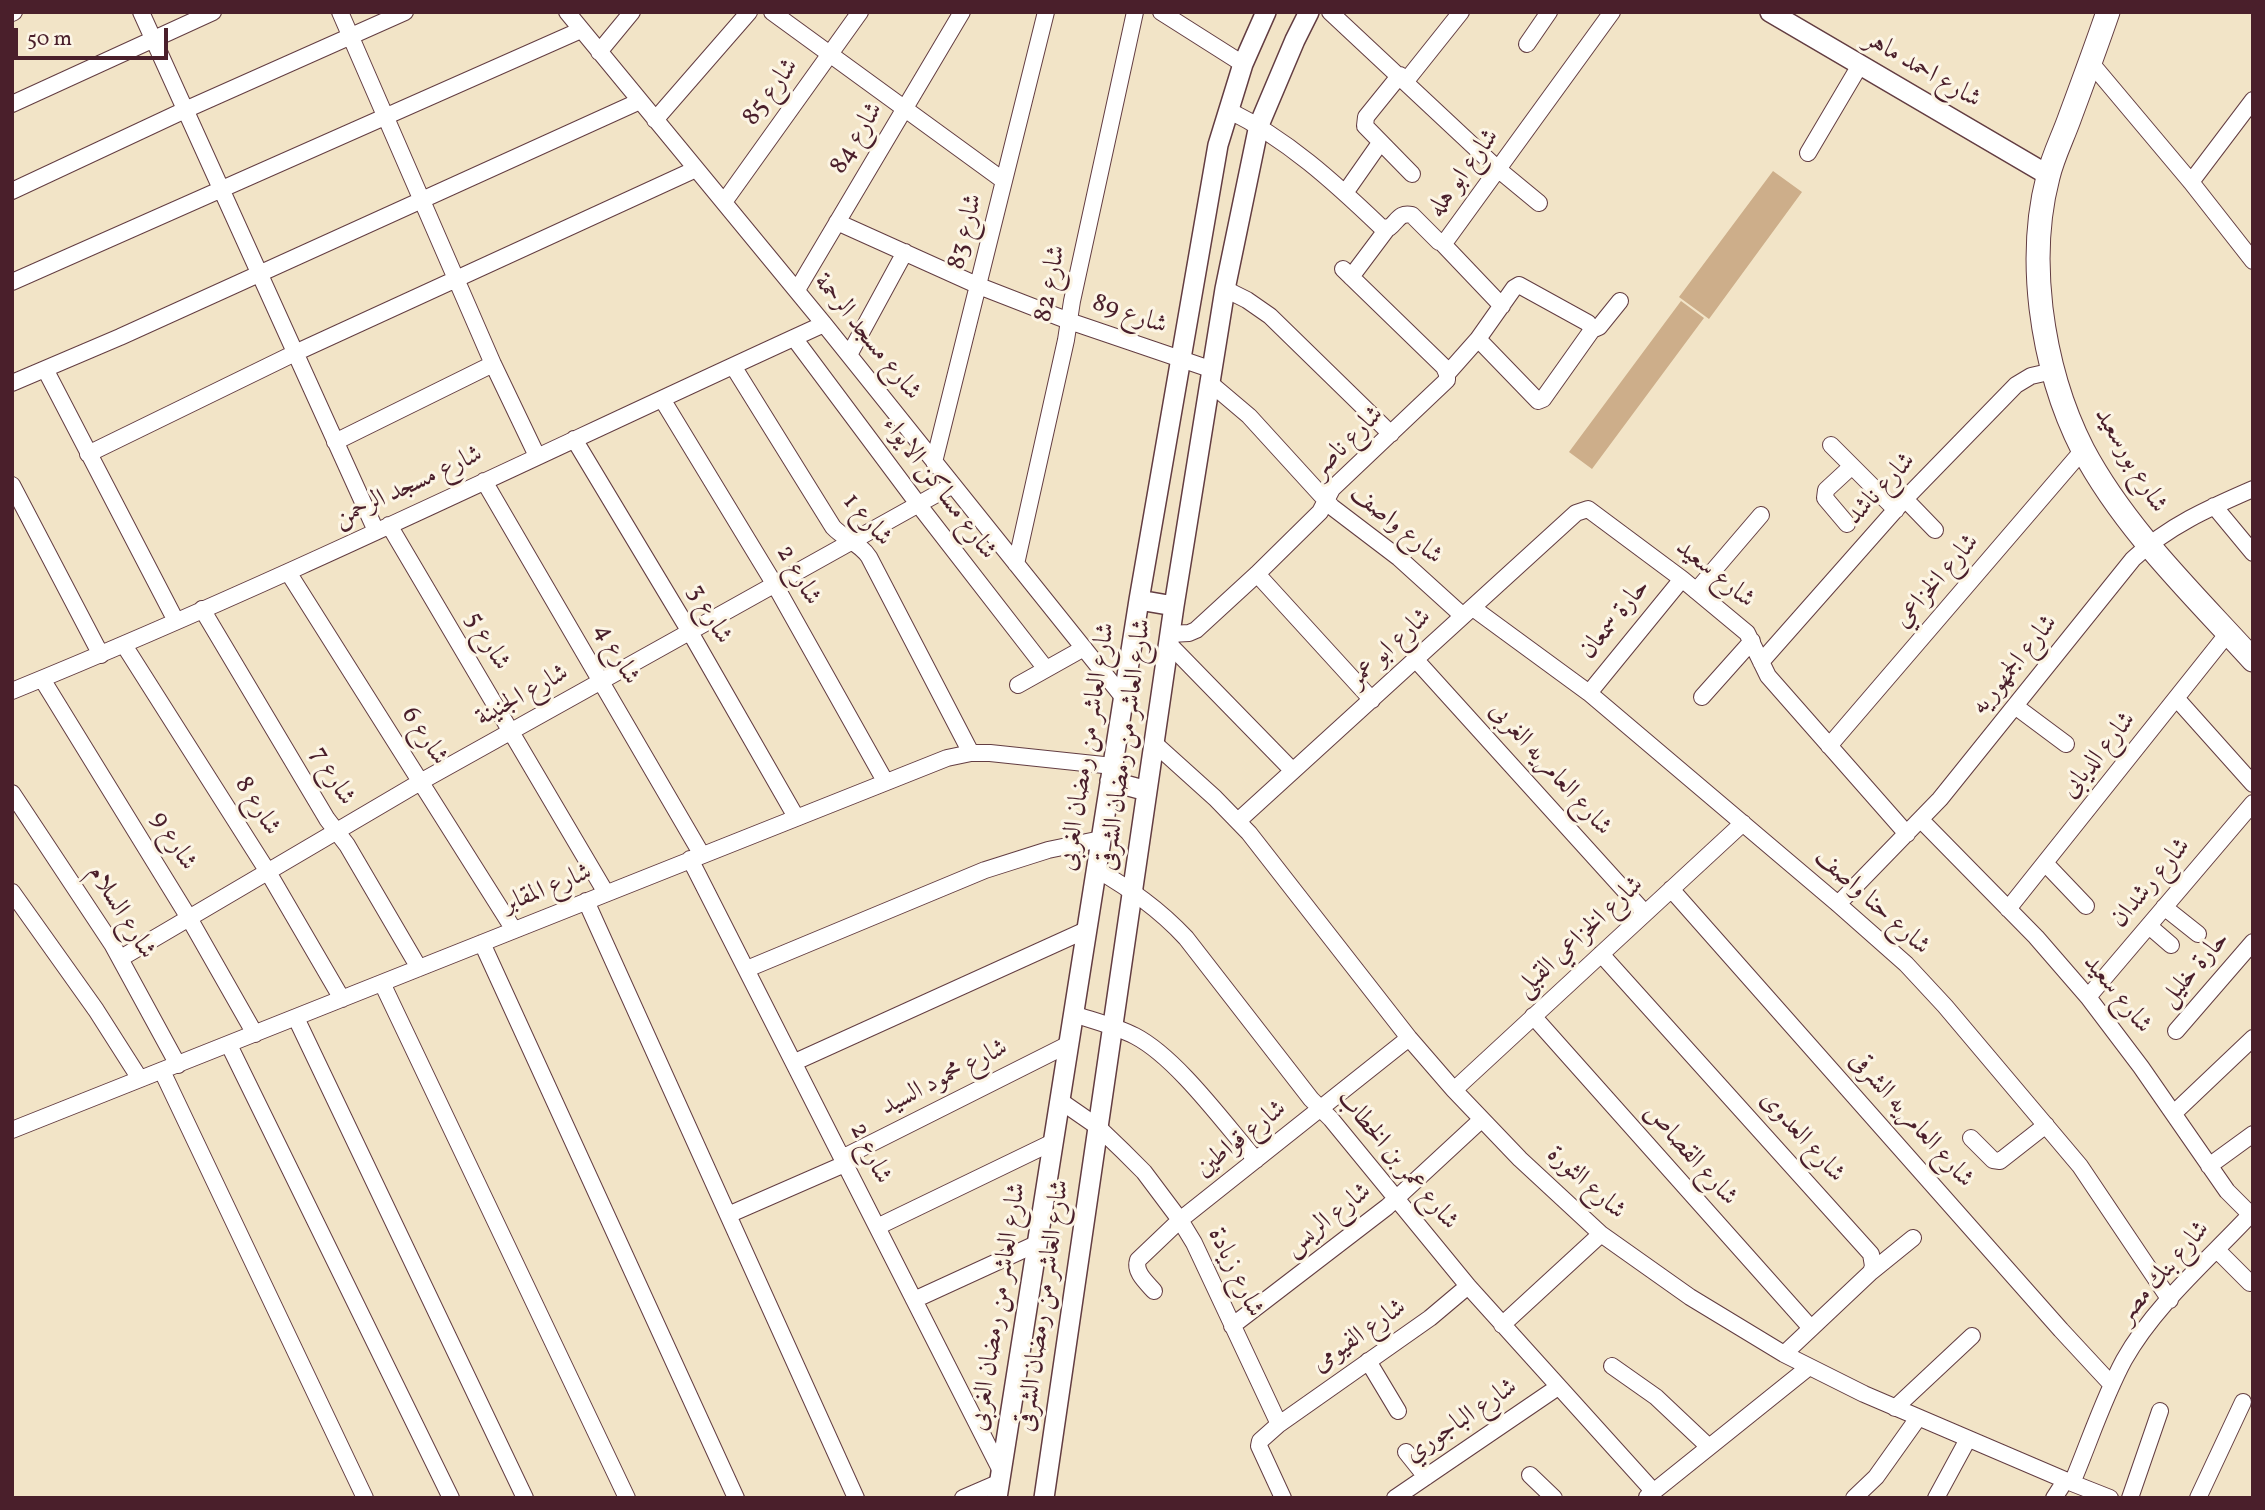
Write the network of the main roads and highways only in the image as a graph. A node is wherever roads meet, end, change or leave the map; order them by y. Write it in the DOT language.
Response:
graph roads {
  1 [pos="2108,12"];
  2 [pos="2253,660"];
  1 -- 2 [label="main road, شارع بورسعيد"];
}
